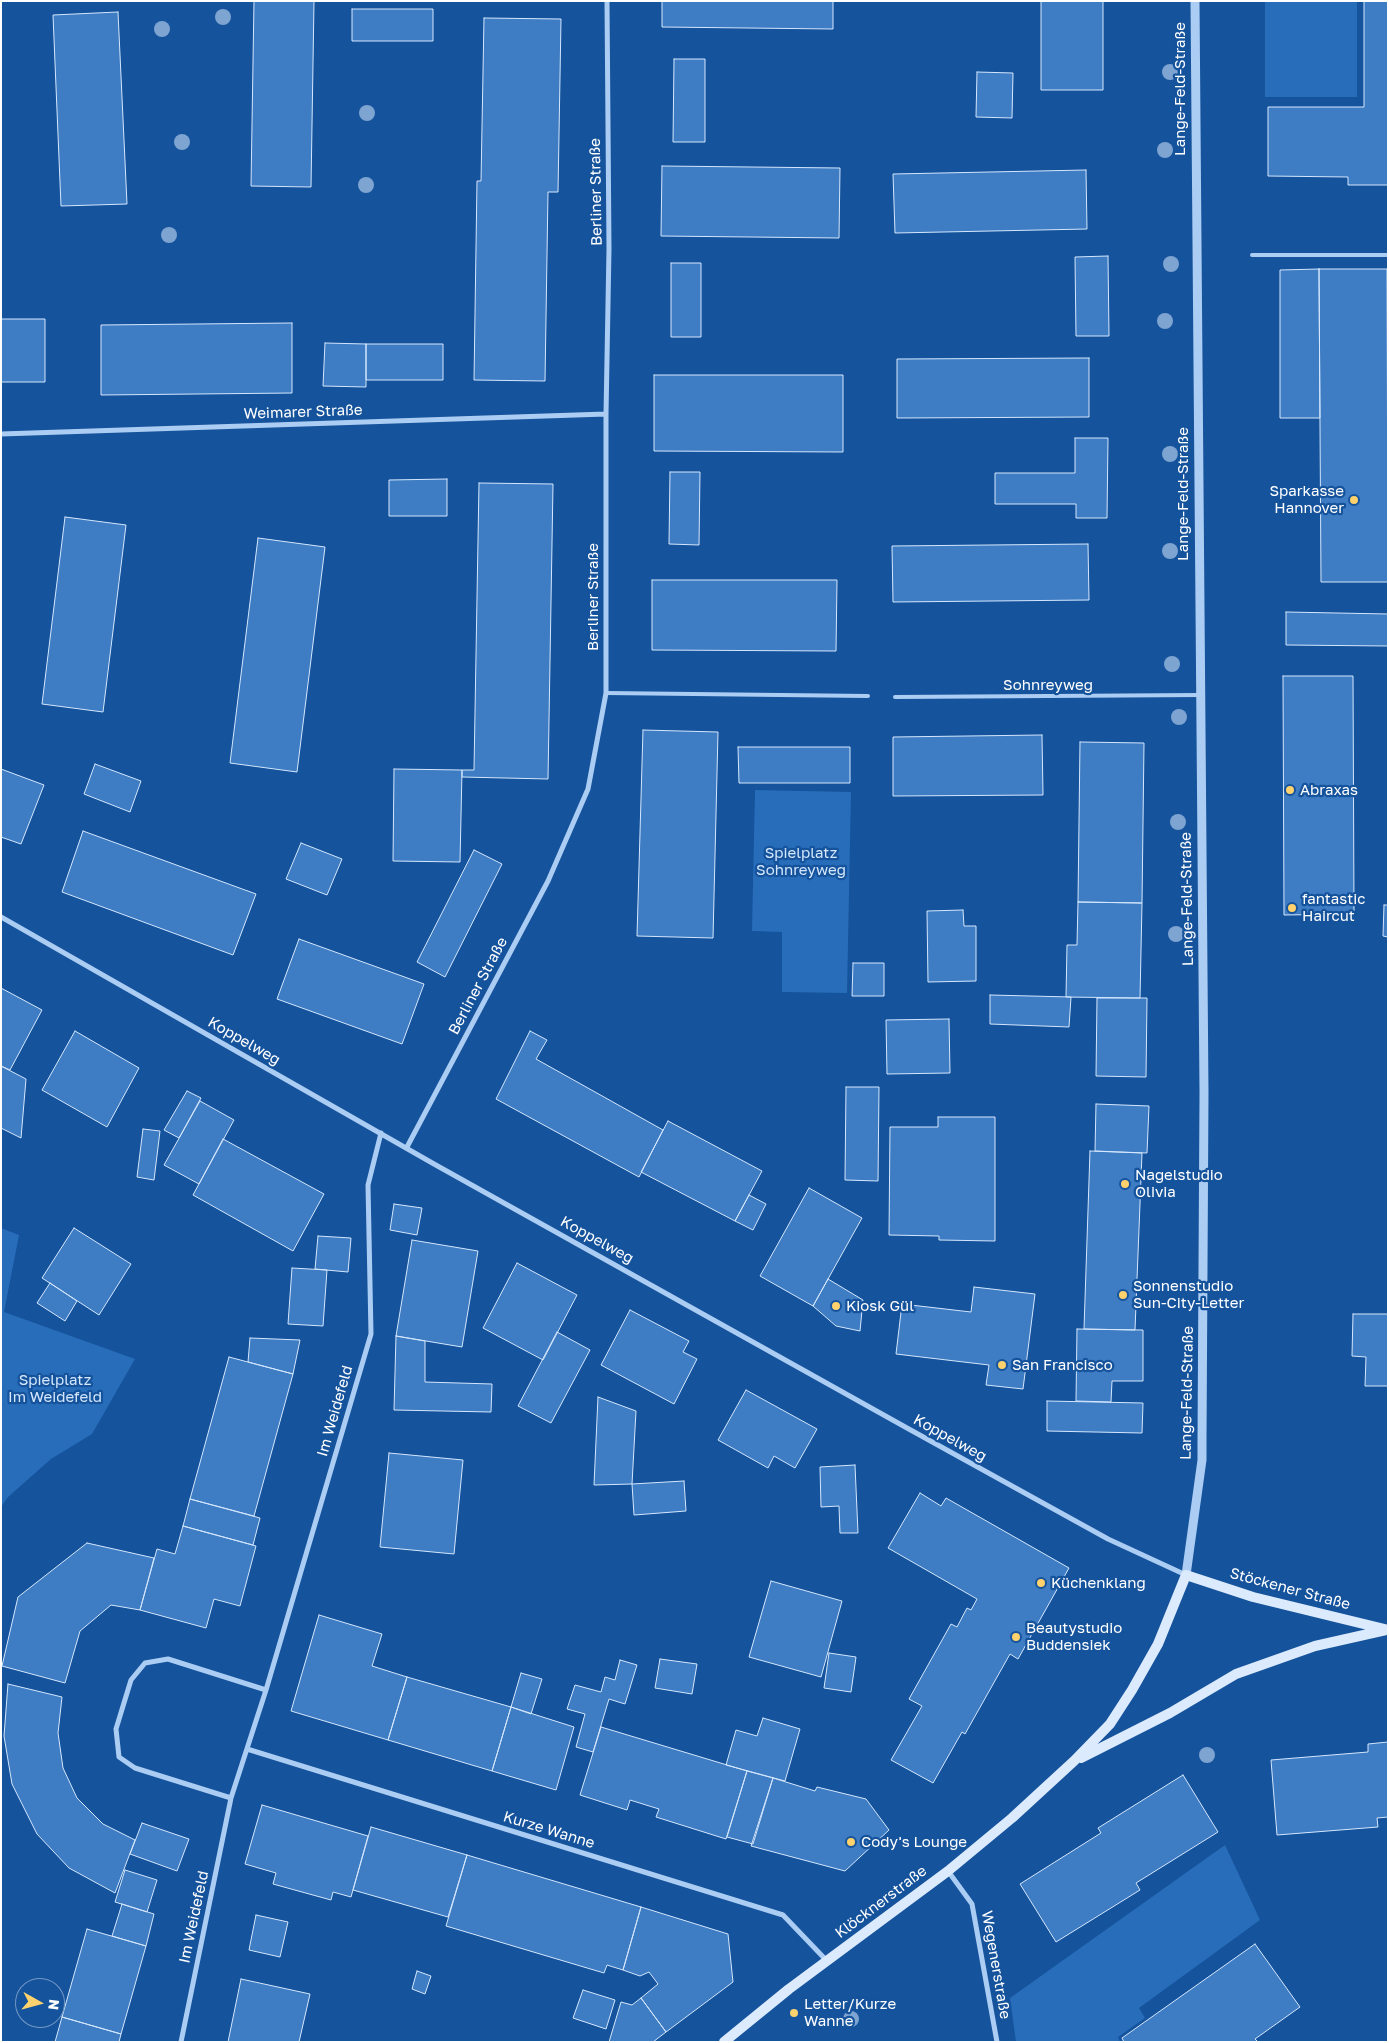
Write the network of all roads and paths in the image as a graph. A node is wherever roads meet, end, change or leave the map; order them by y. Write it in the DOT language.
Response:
graph roads {
  1 [pos="606,1"];
  2 [pos="1195,1"];
  3 [pos="1252,255"];
  4 [pos="1388,255"];
  5 [pos="606,414"];
  6 [pos="1,434"];
  7 [pos="606,693"];
  8 [pos="1200,695"];
  9 [pos="868,696"];
  10 [pos="896,697"];
  11 [pos="1,917"];
  12 [pos="381,1133"];
  13 [pos="407,1148"];
  14 [pos="1186,1575"];
  15 [pos="1388,1630"];
  16 [pos="266,1690"];
  17 [pos="247,1749"];
  18 [pos="1074,1762"];
  19 [pos="231,1798"];
  20 [pos="948,1871"];
  21 [pos="827,1961"];
  22 [pos="181,2042"];
  23 [pos="724,2042"];
  24 [pos="997,2042"];
  1 -- 5 [label="street, Berliner Straße"];
  2 -- 8 [label="street, Lange-Feld-Straße"];
  3 -- 4 [label="lane"];
  5 -- 6 [label="street, Weimarer Straße"];
  5 -- 7 [label="street, Berliner Straße"];
  7 -- 9 [label="lane"];
  7 -- 13 [label="street, Berliner Straße"];
  8 -- 10 [label="lane, Sohnreyweg"];
  8 -- 14 [label="street, Lange-Feld-Straße"];
  11 -- 12 [label="street, Koppelweg"];
  12 -- 13 [label="street, Koppelweg"];
  12 -- 16 [label="street, Im Weidefeld"];
  13 -- 14 [label="street, Koppelweg"];
  14 -- 15 [label="main road, Stöckener Straße"];
  14 -- 18 [label="main road, Lange-Feld-Straße"];
  15 -- 18 [label="main road"];
  16 -- 17 [label="street, Im Weidefeld"];
  16 -- 19 [label="street"];
  17 -- 19 [label="street, Im Weidefeld"];
  17 -- 21 [label="street, Kurze Wanne"];
  18 -- 20 [label="main road, Klöcknerstraße"];
  19 -- 22 [label="street, Im Weidefeld"];
  20 -- 21 [label="main road, Klöcknerstraße"];
  20 -- 24 [label="street, Wegenerstraße"];
  21 -- 23 [label="main road, Klöcknerstraße"];
}
